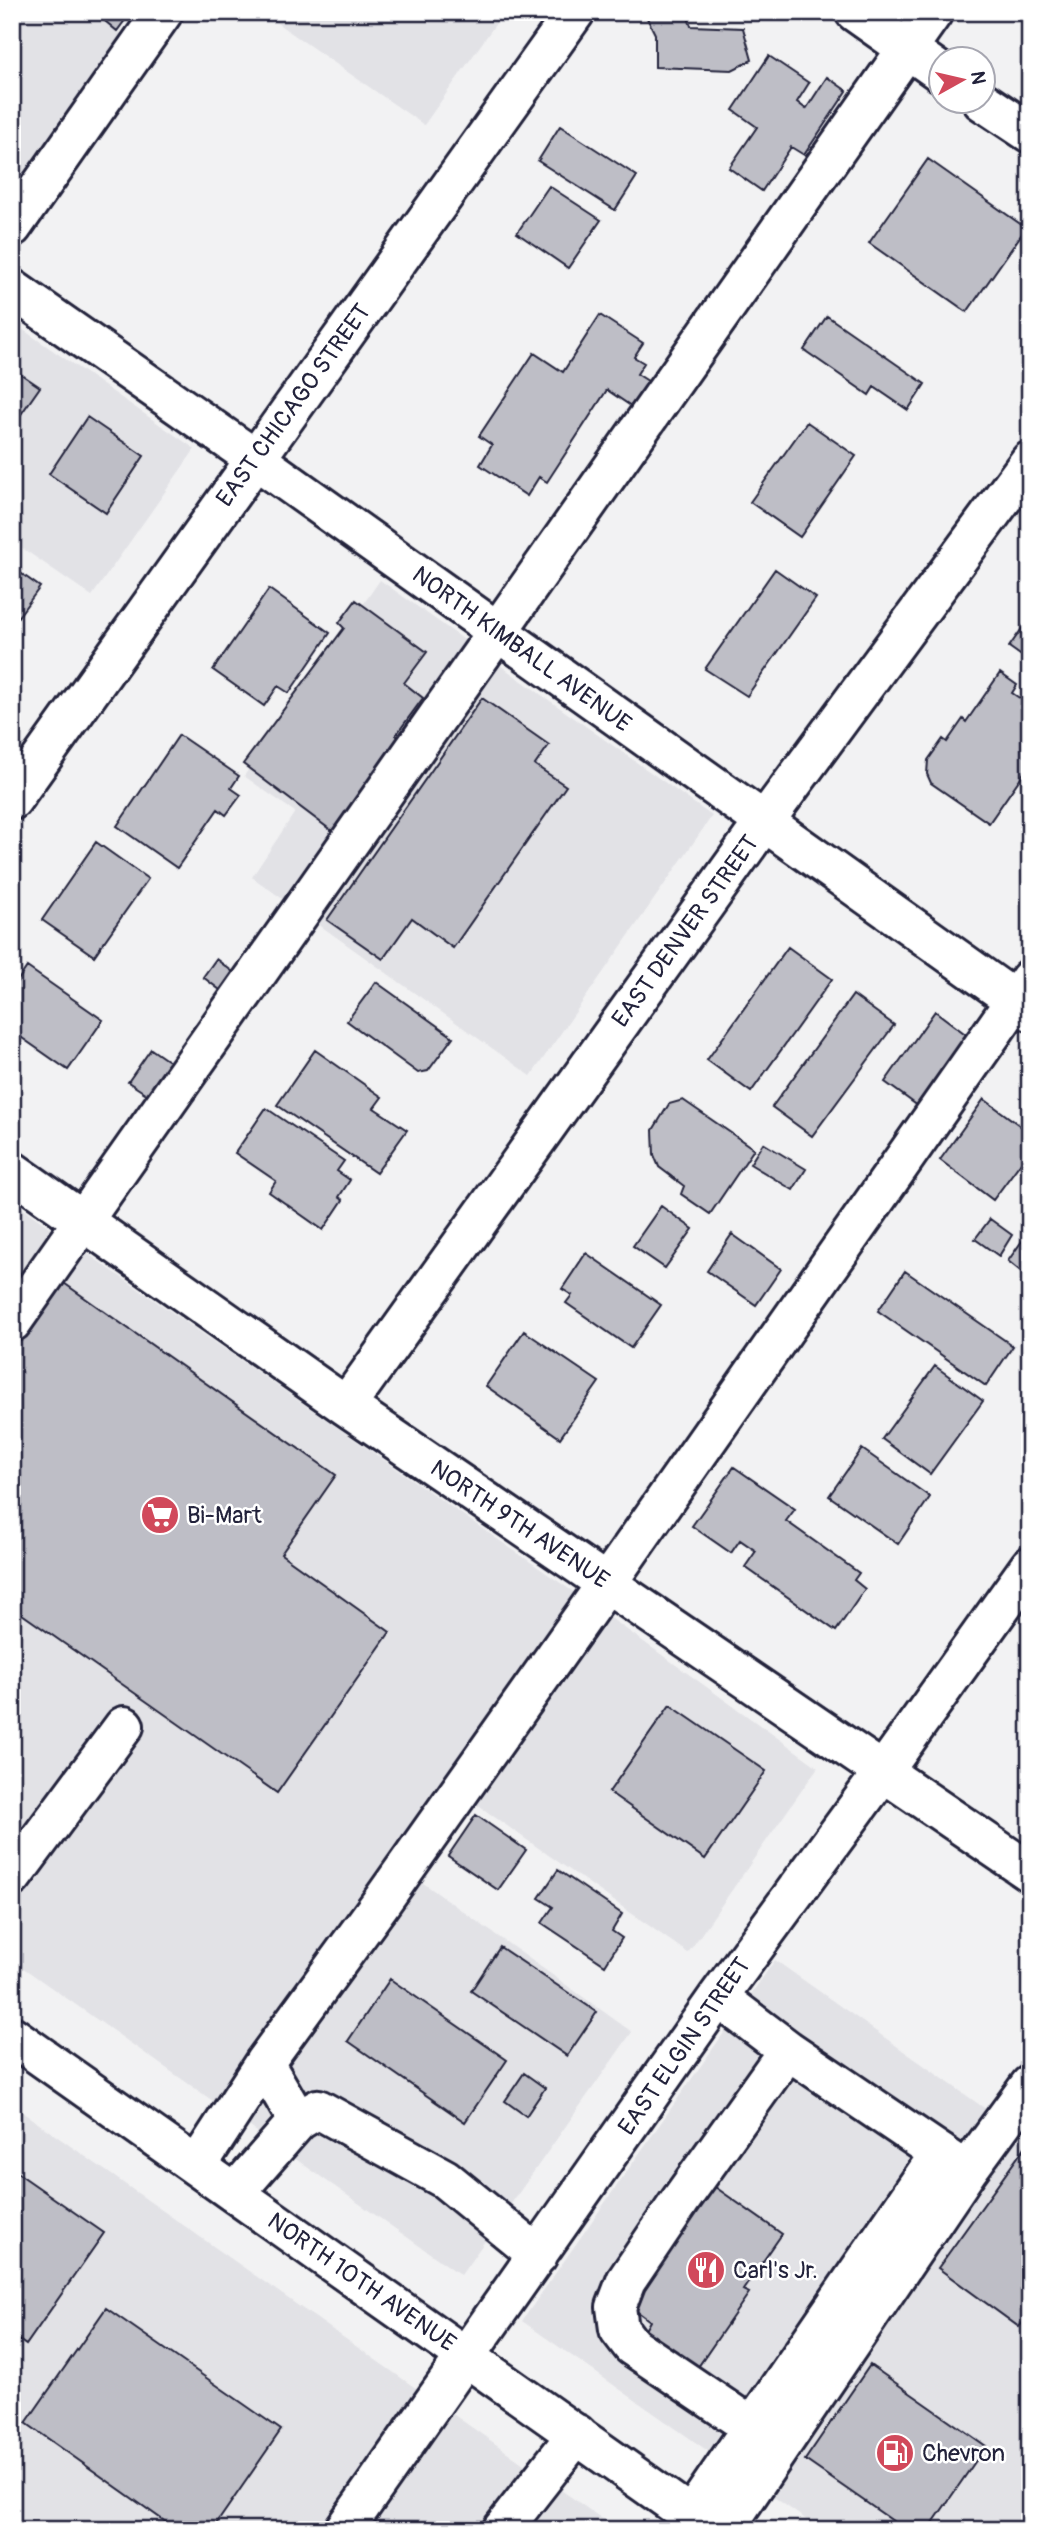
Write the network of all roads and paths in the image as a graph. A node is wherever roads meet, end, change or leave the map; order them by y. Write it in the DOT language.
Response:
graph roads {
  1 [pos="163,12"];
  2 [pos="575,12"];
  3 [pos="855,12"];
  4 [pos="933,12"];
  5 [pos="907,49"];
  6 [pos="926,62"];
  7 [pos="996,110"];
  8 [pos="1030,133"];
  9 [pos="12,227"];
  10 [pos="12,289"];
  11 [pos="254,458"];
  12 [pos="1030,461"];
  13 [pos="496,631"];
  14 [pos="12,800"];
  15 [pos="764,822"];
  16 [pos="1025,997"];
  17 [pos="12,1171"];
  18 [pos="82,1221"];
  19 [pos="12,1322"];
  20 [pos="346,1406"];
  21 [pos="1030,1566"];
  22 [pos="607,1583"];
  23 [pos="124,1726"];
  24 [pos="883,1772"];
  25 [pos="1030,1872"];
  26 [pos="12,1877"];
  27 [pos="718,1997"];
  28 [pos="12,2036"];
  29 [pos="788,2050"];
  30 [pos="264,2063"];
  31 [pos="1030,2085"];
  32 [pos="298,2120"];
  33 [pos="953,2162"];
  34 [pos="197,2166"];
  35 [pos="235,2193"];
  36 [pos="538,2255"];
  37 [pos="468,2356"];
  38 [pos="752,2427"];
  39 [pos="577,2434"];
  40 [pos="517,2524"];
  41 [pos="709,2525"];
  42 [pos="344,2530"];
  1 -- 9 [label="street"];
  2 -- 11 [label="street, EAST CHICAGO STREET"];
  3 -- 5 [label="street"];
  4 -- 5 [label="street"];
  5 -- 6 [label="street"];
  5 -- 13 [label="street"];
  7 -- 8 [label="street"];
  10 -- 11 [label="street, NORTH KIMBALL AVENUE"];
  11 -- 13 [label="street, NORTH KIMBALL AVENUE"];
  11 -- 14 [label="street, EAST CHICAGO STREET"];
  12 -- 15 [label="street, EAST DENVER STREET"];
  13 -- 15 [label="street, NORTH KIMBALL AVENUE"];
  13 -- 18 [label="street"];
  15 -- 16 [label="street, NORTH KIMBALL AVENUE"];
  15 -- 20 [label="street, EAST DENVER STREET"];
  16 -- 22 [label="street"];
  17 -- 18 [label="street, NORTH 9TH AVENUE"];
  18 -- 19 [label="street"];
  18 -- 20 [label="street, NORTH 9TH AVENUE"];
  20 -- 22 [label="street, NORTH 9TH AVENUE"];
  21 -- 24 [label="street, EAST ELGIN STREET"];
  22 -- 24 [label="street, NORTH 9TH AVENUE"];
  22 -- 30 [label="street"];
  23 -- 26 [label="street"];
  24 -- 25 [label="street, NORTH 9TH AVENUE"];
  24 -- 27 [label="street, EAST ELGIN STREET"];
  27 -- 29 [label="street"];
  27 -- 36 [label="street, EAST ELGIN STREET"];
  28 -- 34 [label="street, NORTH 10TH AVENUE"];
  29 -- 33 [label="street"];
  29 -- 38 [label="street"];
  30 -- 32 [label="street"];
  30 -- 34 [label="street"];
  31 -- 33 [label="street"];
  32 -- 35 [label="street"];
  32 -- 36 [label="street"];
  33 -- 38 [label="street"];
  33 -- 41 [label="street"];
  34 -- 35 [label="street, NORTH 10TH AVENUE"];
  35 -- 37 [label="street, NORTH 10TH AVENUE"];
  36 -- 37 [label="street, EAST ELGIN STREET"];
  37 -- 39 [label="street, NORTH 10TH AVENUE"];
  37 -- 42 [label="street, EAST ELGIN STREET"];
  38 -- 41 [label="street"];
  39 -- 40 [label="street"];
  39 -- 41 [label="street, NORTH 10TH AVENUE"];
}
